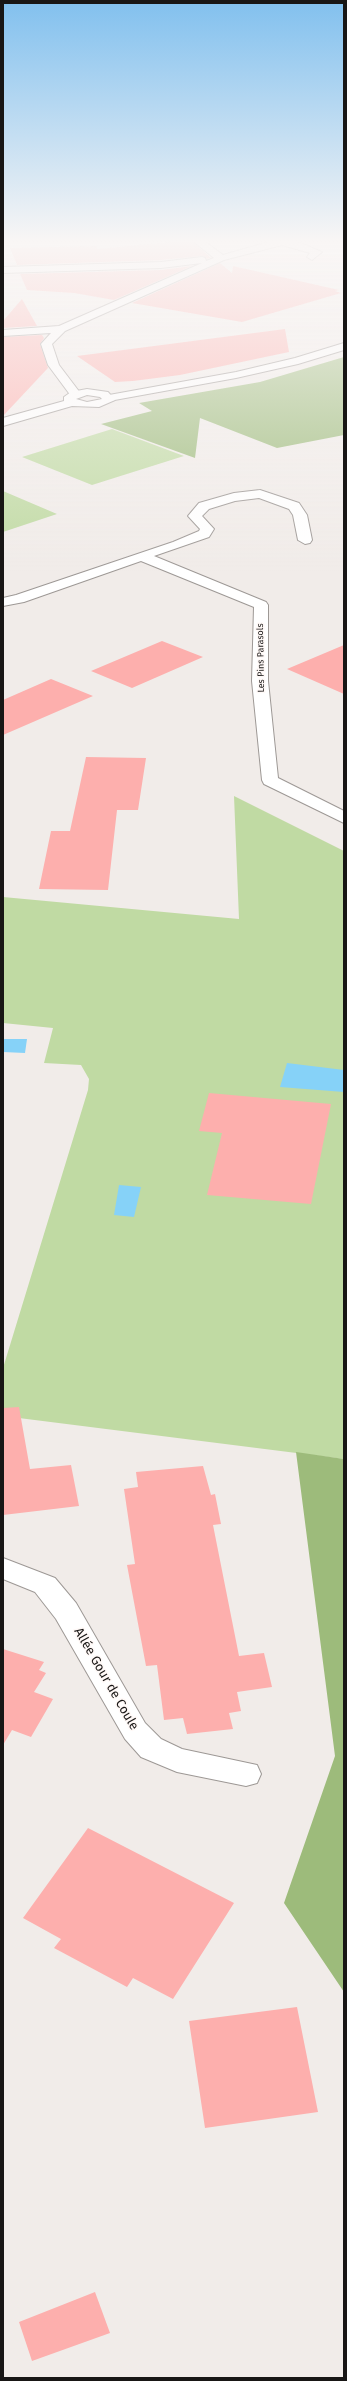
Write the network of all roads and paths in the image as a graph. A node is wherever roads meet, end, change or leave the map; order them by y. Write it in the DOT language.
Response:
graph roads {
  1 [pos="49,351"];
  2 [pos="327,351"];
  3 [pos="73,398"];
  4 [pos="3,422"];
  5 [pos="305,540"];
  6 [pos="141,556"];
  7 [pos="3,602"];
  8 [pos="344,818"];
  9 [pos="3,1568"];
  10 [pos="246,1774"];
  1 -- 3 [label="street"];
  2 -- 3 [label="street"];
  3 -- 4 [label="street"];
  5 -- 6 [label="street"];
  6 -- 7 [label="street"];
  6 -- 8 [label="street, Les Pins Parasols"];
  9 -- 10 [label="street, Allée Gour de Coule"];
}
